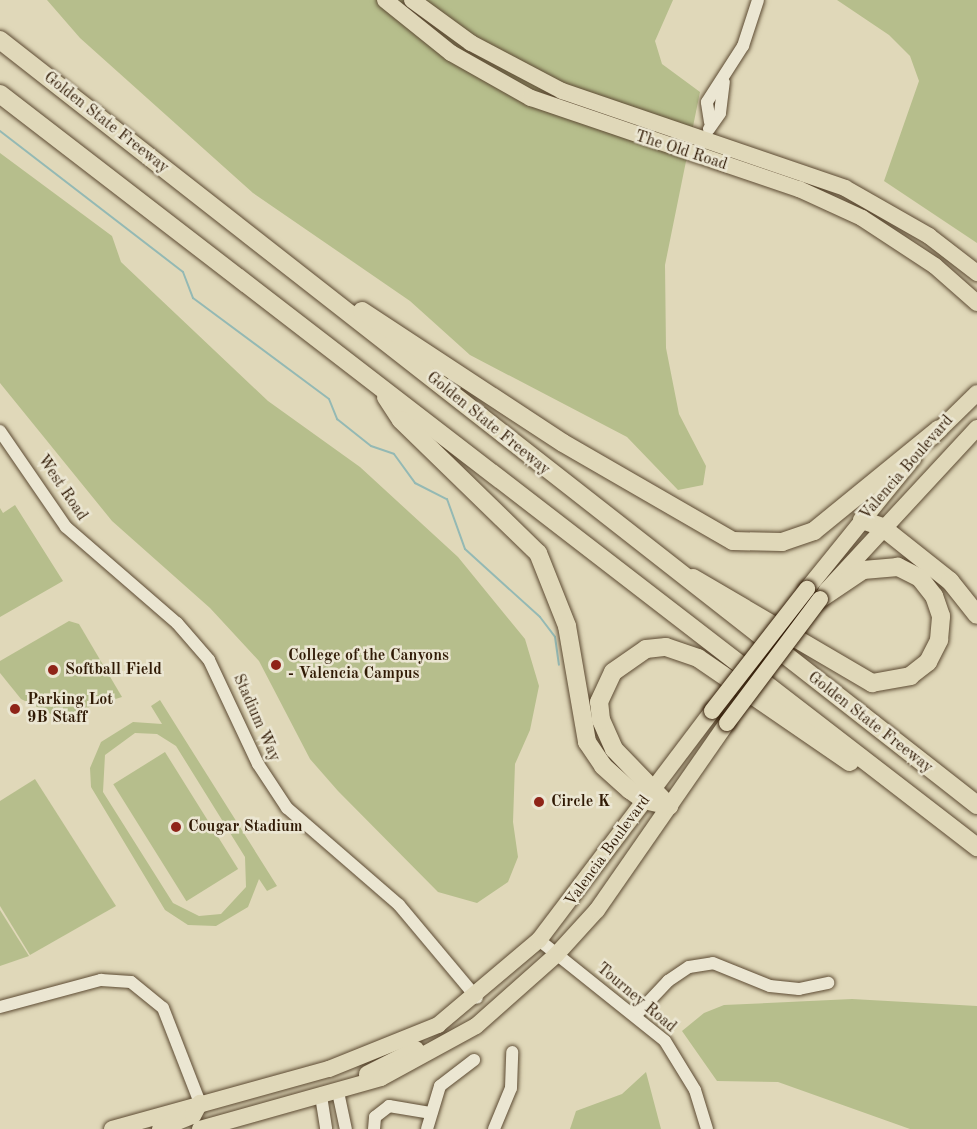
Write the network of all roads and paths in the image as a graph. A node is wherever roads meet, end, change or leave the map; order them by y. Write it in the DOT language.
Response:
graph roads {
  1 [pos="385,0"];
  2 [pos="412,0"];
  3 [pos="758,0"];
  4 [pos="0,40"];
  5 [pos="0,94"];
  6 [pos="700,138"];
  7 [pos="694,156"];
  8 [pos="789,166"];
  9 [pos="784,184"];
  10 [pos="977,273"];
  11 [pos="314,284"];
  12 [pos="977,303"];
  13 [pos="380,388"];
  14 [pos="977,393"];
  15 [pos="977,428"];
  16 [pos="939,429"];
  17 [pos="0,431"];
  18 [pos="977,440"];
  19 [pos="954,451"];
  20 [pos="862,520"];
  21 [pos="882,527"];
  22 [pos="100,559"];
  23 [pos="663,563"];
  24 [pos="813,594"];
  25 [pos="977,615"];
  26 [pos="650,794"];
  27 [pos="977,805"];
  28 [pos="669,806"];
  29 [pos="933,814"];
  30 [pos="977,847"];
  31 [pos="539,940"];
  32 [pos="556,956"];
  33 [pos="828,983"];
  34 [pos="477,998"];
  35 [pos="0,1007"];
  36 [pos="636,1015"];
  37 [pos="512,1052"];
  38 [pos="474,1060"];
  39 [pos="338,1092"];
  40 [pos="321,1096"];
  41 [pos="200,1103"];
  42 [pos="431,1113"];
  43 [pos="112,1129"];
  44 [pos="160,1129"];
  45 [pos="201,1129"];
  46 [pos="326,1129"];
  47 [pos="346,1129"];
  48 [pos="374,1129"];
  49 [pos="427,1129"];
  50 [pos="494,1129"];
  51 [pos="707,1129"];
  1 -- 7 [label="main road, The Old Road"];
  2 -- 6 [label="main road, The Old Road"];
  3 -- 6 [label="street"];
  4 -- 11 [label="highway, Golden State Freeway"];
  5 -- 13 [label="highway, Golden State Freeway"];
  6 -- 7 [label="street"];
  6 -- 8 [label="main road, The Old Road"];
  7 -- 9 [label="main road, The Old Road"];
  8 -- 9 [label="main road"];
  8 -- 10 [label="main road, The Old Road"];
  9 -- 12 [label="main road, The Old Road"];
  11 -- 16 [label="highway"];
  11 -- 23 [label="highway, Golden State Freeway"];
  13 -- 26 [label="highway"];
  13 -- 29 [label="highway, Golden State Freeway"];
  14 -- 16 [label="main road, Valencia Boulevard"];
  15 -- 19 [label="main road, Valencia Boulevard"];
  16 -- 20 [label="main road, Valencia Boulevard"];
  17 -- 22 [label="street, West Road"];
  18 -- 19 [label="main road"];
  19 -- 21 [label="main road, Valencia Boulevard"];
  20 -- 21 [label="highway"];
  20 -- 24 [label="main road, Valencia Boulevard"];
  21 -- 24 [label="main road, Valencia Boulevard"];
  21 -- 25 [label="highway"];
  22 -- 34 [label="street, Stadium Way"];
  23 -- 24 [label="highway"];
  23 -- 27 [label="highway, Golden State Freeway"];
  24 -- 26 [label="main road, Valencia Boulevard, bridge"];
  24 -- 28 [label="main road, Valencia Boulevard, bridge"];
  26 -- 28 [label="highway"];
  26 -- 29 [label="highway"];
  26 -- 31 [label="main road, Valencia Boulevard"];
  28 -- 32 [label="main road, Valencia Boulevard"];
  29 -- 30 [label="highway, Golden State Freeway"];
  31 -- 32 [label="street, Tourney Road"];
  31 -- 34 [label="main road, Valencia Boulevard"];
  32 -- 36 [label="street, Tourney Road"];
  32 -- 39 [label="main road, Valencia Boulevard"];
  33 -- 36 [label="street"];
  34 -- 39 [label="main road"];
  34 -- 41 [label="main road, Valencia Boulevard"];
  35 -- 41 [label="street"];
  36 -- 51 [label="street, Tourney Road"];
  37 -- 50 [label="street"];
  38 -- 42 [label="street"];
  39 -- 40 [label="main road, Valencia Boulevard"];
  39 -- 47 [label="street"];
  40 -- 45 [label="main road, Valencia Boulevard"];
  40 -- 46 [label="street"];
  41 -- 43 [label="main road, Valencia Boulevard"];
  41 -- 44 [label="main road"];
  42 -- 48 [label="street"];
  42 -- 49 [label="street"];
}
